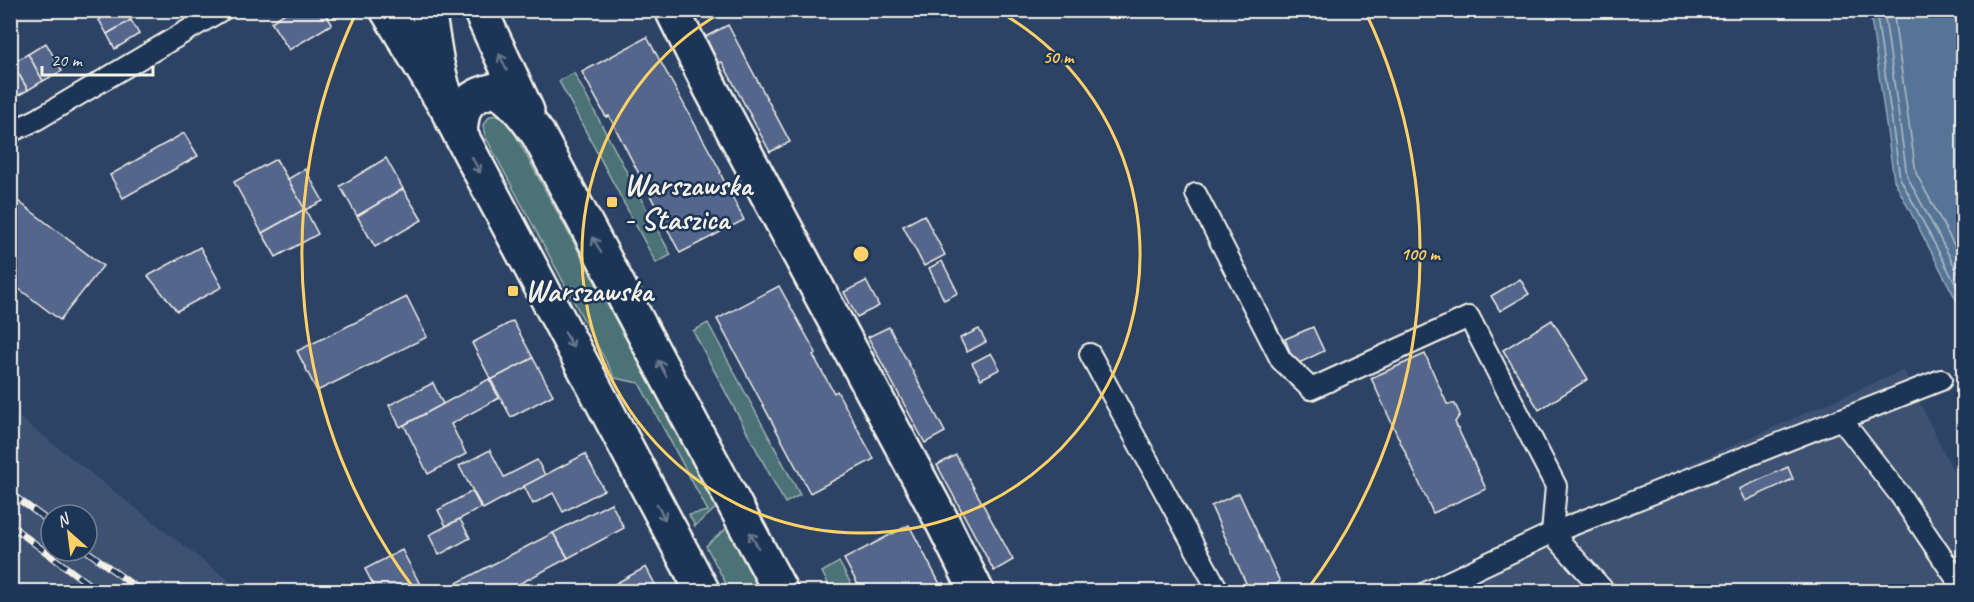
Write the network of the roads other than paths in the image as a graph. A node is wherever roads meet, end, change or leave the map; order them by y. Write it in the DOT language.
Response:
graph roads {
  1 [pos="222,10"];
  2 [pos="387,10"];
  3 [pos="428,10"];
  4 [pos="480,10"];
  5 [pos="672,10"];
  6 [pos="454,124"];
  7 [pos="10,132"];
  8 [pos="538,134"];
  9 [pos="1196,194"];
  10 [pos="1090,354"];
  11 [pos="1941,380"];
  12 [pos="1841,419"];
  13 [pos="1552,533"];
  14 [pos="1964,590"];
  15 [pos="703,591"];
  16 [pos="781,591"];
  17 [pos="977,591"];
  18 [pos="1219,591"];
  19 [pos="1427,591"];
  20 [pos="1605,591"];
  1 -- 7 [label="lane"];
  2 -- 6 [label="main road"];
  3 -- 6 [label="main road"];
  8 -- 4 [label="main road, one-way"];
  5 -- 17 [label="main road"];
  6 -- 8 [label="main road"];
  6 -- 15 [label="main road, one-way"];
  16 -- 8 [label="main road, one-way"];
  9 -- 13 [label="lane"];
  10 -- 18 [label="lane"];
  11 -- 12 [label="lane"];
  12 -- 13 [label="lane"];
  12 -- 14 [label="lane"];
  13 -- 19 [label="lane"];
  13 -- 20 [label="lane"];
}
